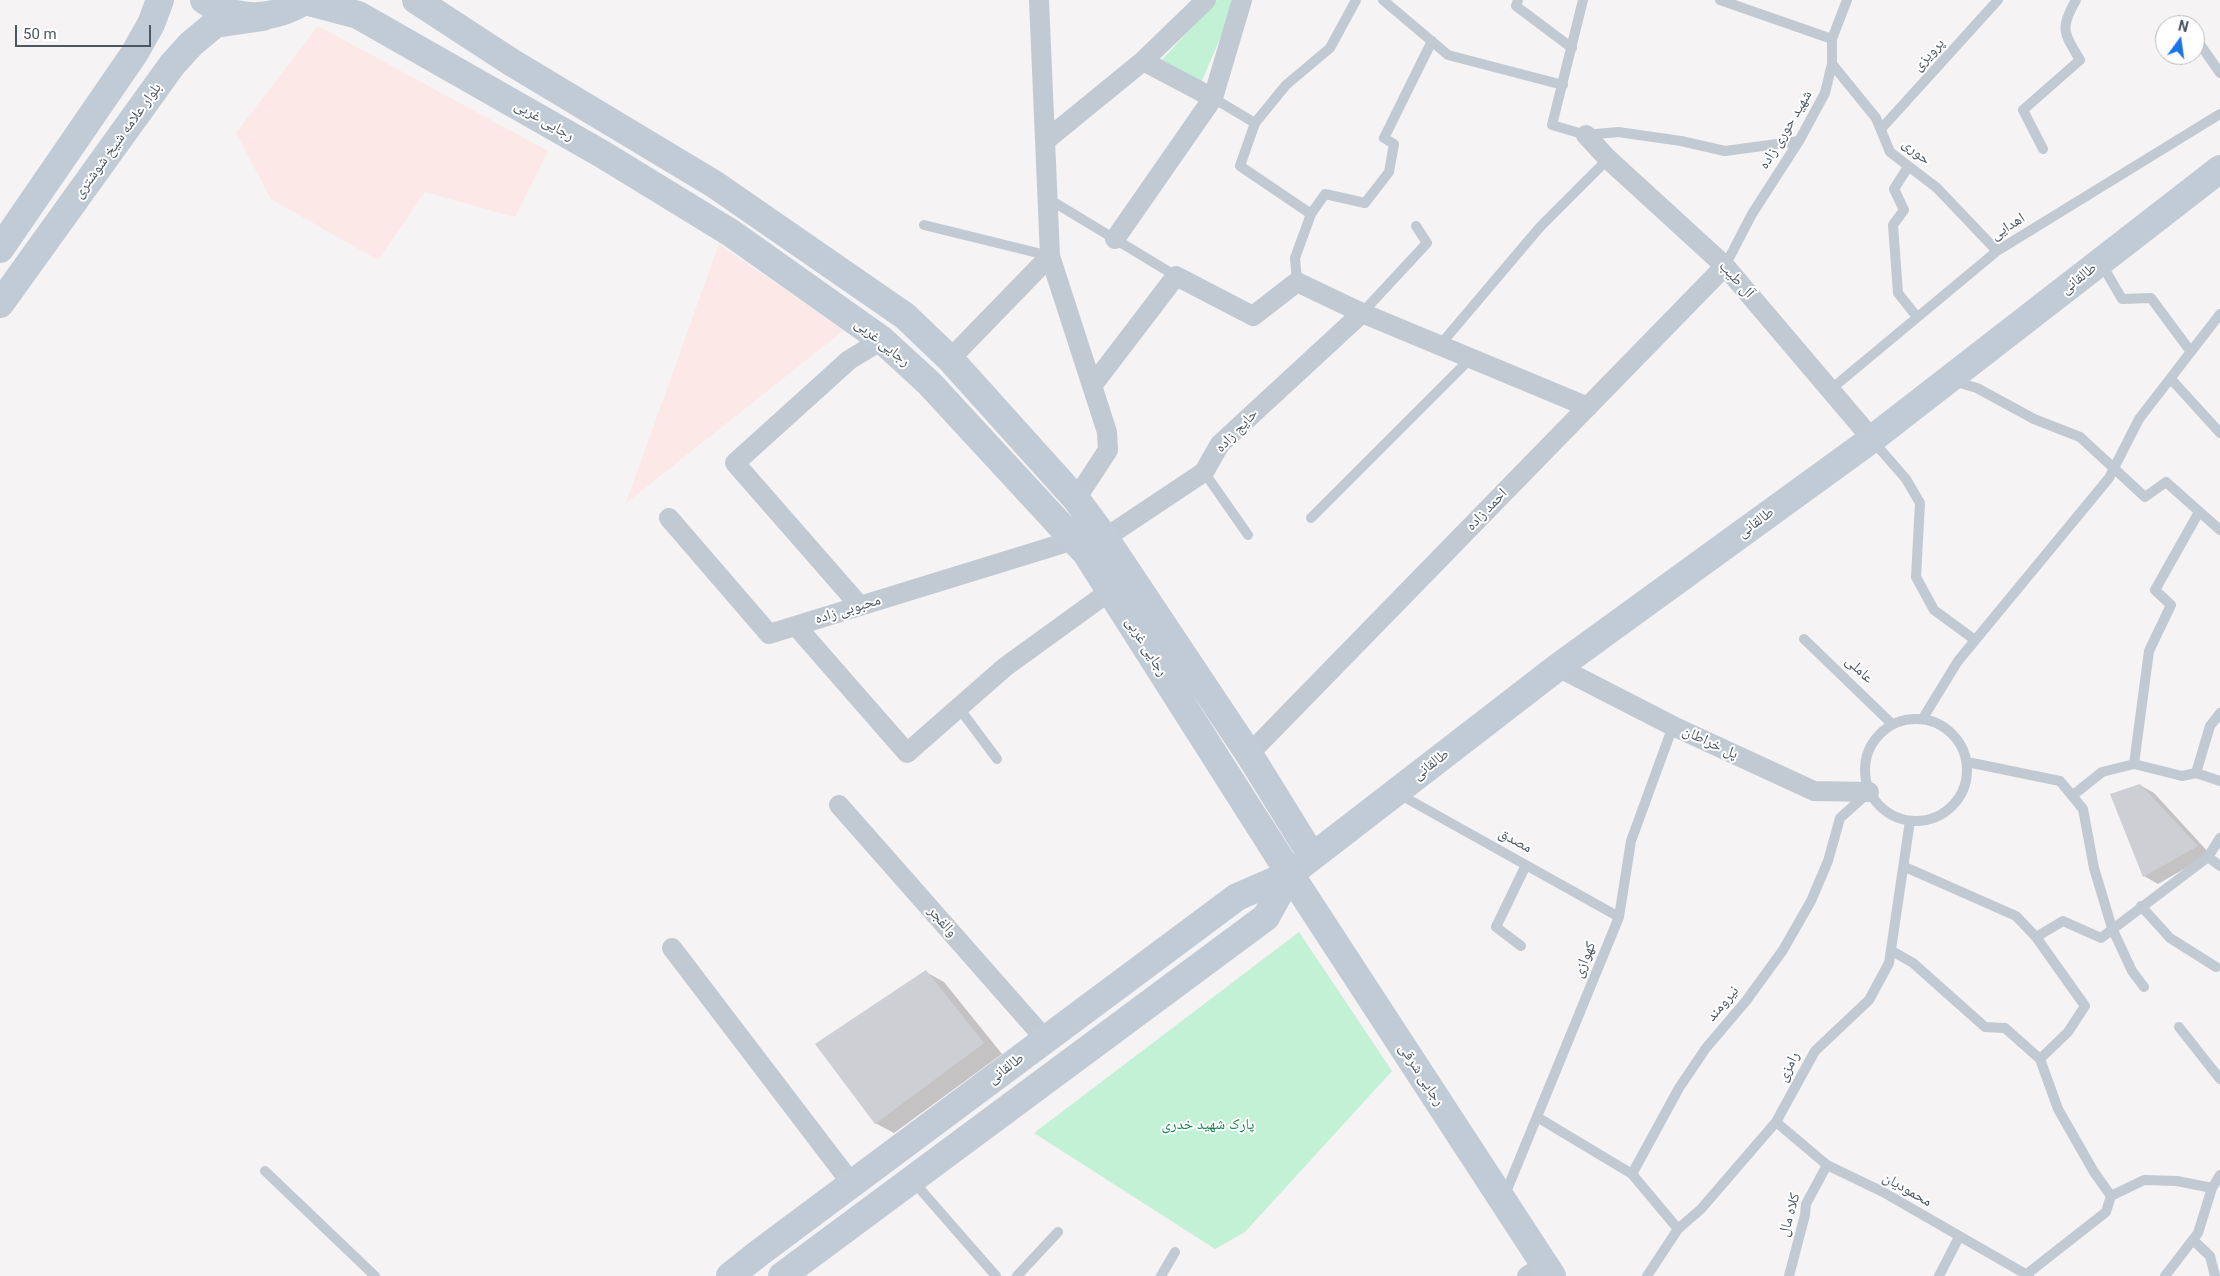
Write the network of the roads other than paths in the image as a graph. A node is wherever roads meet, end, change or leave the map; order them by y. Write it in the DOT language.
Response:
graph roads {
  1 [pos="160,0"];
  2 [pos="204,0"];
  3 [pos="306,0"];
  4 [pos="416,0"];
  5 [pos="1039,0"];
  6 [pos="1206,0"];
  7 [pos="1242,0"];
  8 [pos="1356,0"];
  9 [pos="1383,0"];
  10 [pos="1518,0"];
  11 [pos="1583,0"];
  12 [pos="1720,0"];
  13 [pos="1847,0"];
  14 [pos="1998,0"];
  15 [pos="2076,0"];
  16 [pos="263,17"];
  17 [pos="1832,39"];
  18 [pos="1432,41"];
  19 [pos="1572,48"];
  20 [pos="2205,52"];
  21 [pos="1143,61"];
  22 [pos="1832,64"];
  23 [pos="2220,73"];
  24 [pos="1563,84"];
  25 [pos="1213,98"];
  26 [pos="2220,114"];
  27 [pos="1255,123"];
  28 [pos="1881,129"];
  29 [pos="1586,135"];
  30 [pos="1045,141"];
  31 [pos="1799,141"];
  32 [pos="2043,149"];
  33 [pos="1608,159"];
  34 [pos="1908,167"];
  35 [pos="2220,170"];
  36 [pos="1047,198"];
  37 [pos="1311,214"];
  38 [pos="924,225"];
  39 [pos="1416,226"];
  40 [pos="1115,239"];
  41 [pos="0,249"];
  42 [pos="1997,251"];
  43 [pos="1050,256"];
  44 [pos="2100,263"];
  45 [pos="1725,266"];
  46 [pos="1176,276"];
  47 [pos="1297,282"];
  48 [pos="0,304"];
  49 [pos="1362,312"];
  50 [pos="2220,314"];
  51 [pos="905,316"];
  52 [pos="1917,317"];
  53 [pos="882,340"];
  54 [pos="1440,345"];
  55 [pos="2191,352"];
  56 [pos="1471,358"];
  57 [pos="950,359"];
  58 [pos="2170,379"];
  59 [pos="1949,381"];
  60 [pos="1092,386"];
  61 [pos="1830,390"];
  62 [pos="1588,407"];
  63 [pos="2220,433"];
  64 [pos="1872,439"];
  65 [pos="2114,469"];
  66 [pos="1204,472"];
  67 [pos="1076,499"];
  68 [pos="2199,512"];
  69 [pos="669,518"];
  70 [pos="1311,518"];
  71 [pos="2220,530"];
  72 [pos="1248,535"];
  73 [pos="1105,538"];
  74 [pos="1074,540"];
  75 [pos="1110,591"];
  76 [pos="860,606"];
  77 [pos="796,626"];
  78 [pos="1804,639"];
  79 [pos="1975,640"];
  80 [pos="1558,668"];
  81 [pos="959,708"];
  82 [pos="2220,714"];
  83 [pos="1923,718"];
  84 [pos="1892,724"];
  85 [pos="1674,726"];
  86 [pos="1249,754"];
  87 [pos="997,759"];
  88 [pos="1967,762"];
  89 [pos="2134,764"];
  90 [pos="2196,773"];
  91 [pos="2220,781"];
  92 [pos="1396,792"];
  93 [pos="1869,792"];
  94 [pos="2072,796"];
  95 [pos="839,805"];
  96 [pos="1910,821"];
  97 [pos="2220,838"];
  98 [pos="1312,856"];
  99 [pos="2208,857"];
  100 [pos="1526,865"];
  101 [pos="2220,866"];
  102 [pos="1904,867"];
  103 [pos="1290,874"];
  104 [pos="2141,906"];
  105 [pos="1618,917"];
  106 [pos="2112,928"];
  107 [pos="2036,937"];
  108 [pos="1521,946"];
  109 [pos="672,948"];
  110 [pos="1892,951"];
  111 [pos="2216,967"];
  112 [pos="2144,988"];
  113 [pos="2179,1027"];
  114 [pos="1046,1040"];
  115 [pos="2040,1059"];
  116 [pos="2220,1079"];
  117 [pos="1537,1117"];
  118 [pos="1776,1122"];
  119 [pos="1827,1164"];
  120 [pos="265,1171"];
  121 [pos="1632,1174"];
  122 [pos="2220,1175"];
  123 [pos="912,1179"];
  124 [pos="852,1184"];
  125 [pos="2212,1188"];
  126 [pos="2111,1196"];
  127 [pos="1502,1200"];
  128 [pos="1678,1229"];
  129 [pos="1058,1232"];
  130 [pos="1959,1237"];
  131 [pos="2193,1240"];
  132 [pos="1175,1252"];
  133 [pos="1542,1272"];
  134 [pos="2028,1275"];
  135 [pos="375,1276"];
  136 [pos="730,1276"];
  137 [pos="782,1276"];
  138 [pos="996,1276"];
  139 [pos="1017,1276"];
  140 [pos="1161,1276"];
  141 [pos="1647,1276"];
  142 [pos="1789,1276"];
  143 [pos="1939,1276"];
  144 [pos="2165,1276"];
  145 [pos="2214,1276"];
  1 -- 41 [label="main road"];
  2 -- 16 [label="main road"];
  3 -- 16 [label="main road"];
  3 -- 53 [label="main road, رجایی غربی"];
  4 -- 51 [label="main road, رجایی غربی"];
  5 -- 30 [label="street"];
  6 -- 21 [label="street"];
  7 -- 25 [label="street"];
  8 -- 27 [label="lane"];
  9 -- 18 [label="lane"];
  10 -- 19 [label="lane"];
  11 -- 19 [label="lane"];
  12 -- 17 [label="lane"];
  13 -- 17 [label="lane, شهید حوری زاده"];
  14 -- 28 [label="lane, پرویزی"];
  15 -- 32 [label="lane"];
  16 -- 48 [label="main road, بلوار علامه شیخ شوشتری"];
  17 -- 22 [label="lane, شهید حوری زاده"];
  18 -- 24 [label="lane"];
  18 -- 37 [label="lane"];
  19 -- 24 [label="lane"];
  20 -- 23 [label="lane"];
  21 -- 25 [label="street"];
  21 -- 30 [label="street"];
  22 -- 28 [label="lane, حوری"];
  22 -- 31 [label="lane, شهید حوری زاده"];
  24 -- 29 [label="lane"];
  25 -- 27 [label="lane"];
  25 -- 40 [label="street"];
  26 -- 42 [label="lane, اهدایی"];
  27 -- 37 [label="lane"];
  28 -- 34 [label="lane, حوری"];
  29 -- 31 [label="lane"];
  29 -- 33 [label="street, آل طیب"];
  30 -- 36 [label="street"];
  31 -- 45 [label="lane, شهید حوری زاده"];
  33 -- 45 [label="street, آل طیب"];
  33 -- 54 [label="lane"];
  34 -- 42 [label="lane, حوری"];
  34 -- 52 [label="lane"];
  35 -- 44 [label="main road, طالقانی"];
  36 -- 40 [label="lane"];
  36 -- 43 [label="street"];
  37 -- 47 [label="lane"];
  38 -- 43 [label="lane"];
  39 -- 49 [label="lane"];
  40 -- 46 [label="lane"];
  42 -- 52 [label="lane, اهدایی"];
  43 -- 57 [label="street"];
  43 -- 60 [label="street"];
  44 -- 55 [label="lane"];
  44 -- 59 [label="main road, طالقانی"];
  45 -- 61 [label="street, آل طیب"];
  45 -- 62 [label="street, احمد زاده"];
  46 -- 47 [label="street"];
  46 -- 60 [label="street"];
  47 -- 49 [label="street"];
  49 -- 54 [label="street"];
  49 -- 66 [label="street, حایج زاده"];
  50 -- 55 [label="lane"];
  51 -- 53 [label="main road"];
  51 -- 57 [label="main road, رجایی غربی"];
  52 -- 61 [label="lane, اهدایی"];
  53 -- 74 [label="main road, رجایی غربی"];
  53 -- 76 [label="street"];
  54 -- 56 [label="street"];
  55 -- 58 [label="lane"];
  56 -- 62 [label="street"];
  56 -- 70 [label="lane"];
  57 -- 67 [label="main road, رجایی غربی"];
  58 -- 63 [label="lane"];
  58 -- 65 [label="lane"];
  59 -- 64 [label="main road, طالقانی"];
  59 -- 65 [label="lane"];
  60 -- 67 [label="street"];
  61 -- 64 [label="street, آل طیب"];
  62 -- 86 [label="street, احمد زاده"];
  64 -- 79 [label="lane"];
  64 -- 80 [label="main road, طالقانی"];
  65 -- 68 [label="lane"];
  65 -- 79 [label="lane"];
  66 -- 72 [label="lane"];
  66 -- 73 [label="street, حایج زاده"];
  67 -- 73 [label="main road, رجایی غربی"];
  68 -- 71 [label="lane"];
  68 -- 89 [label="lane"];
  69 -- 77 [label="street, محبوبی زاده"];
  73 -- 86 [label="main road, رجایی غربی"];
  74 -- 75 [label="main road, رجایی غربی"];
  74 -- 76 [label="street, محبوبی زاده"];
  75 -- 81 [label="street"];
  75 -- 103 [label="main road, رجایی غربی"];
  76 -- 77 [label="street, محبوبی زاده"];
  77 -- 81 [label="street"];
  78 -- 84 [label="lane, عاملی"];
  79 -- 83 [label="lane"];
  80 -- 85 [label="street, پل خراطان"];
  80 -- 92 [label="main road, طالقانی"];
  81 -- 87 [label="lane"];
  82 -- 90 [label="lane"];
  83 -- 84 [label="lane"];
  83 -- 88 [label="lane"];
  84 -- 93 [label="lane"];
  85 -- 93 [label="street, پل خراطان"];
  85 -- 105 [label="lane, کهوازی"];
  86 -- 98 [label="main road, رجایی غربی"];
  88 -- 94 [label="lane"];
  88 -- 96 [label="lane"];
  89 -- 90 [label="lane"];
  89 -- 94 [label="lane"];
  90 -- 91 [label="lane"];
  92 -- 98 [label="main road, طالقانی"];
  92 -- 100 [label="lane, مصدق"];
  93 -- 96 [label="lane"];
  93 -- 121 [label="lane, نیرومند"];
  94 -- 106 [label="lane"];
  95 -- 114 [label="street, والفجر"];
  96 -- 102 [label="lane, رامزی"];
  97 -- 99 [label="lane"];
  98 -- 103 [label="main road, طالقانی"];
  99 -- 101 [label="lane"];
  99 -- 104 [label="lane"];
  100 -- 105 [label="lane, مصدق"];
  100 -- 108 [label="lane"];
  102 -- 107 [label="lane"];
  102 -- 110 [label="lane, رامزی"];
  103 -- 114 [label="main road, طالقانی"];
  103 -- 123 [label="main road, طالقانی"];
  103 -- 127 [label="main road, رجایی شرقی"];
  104 -- 106 [label="lane"];
  104 -- 111 [label="lane"];
  105 -- 117 [label="lane, کهوازی"];
  106 -- 107 [label="lane"];
  106 -- 112 [label="lane"];
  107 -- 115 [label="lane"];
  109 -- 124 [label="street"];
  110 -- 115 [label="lane"];
  110 -- 118 [label="lane, رامزی"];
  113 -- 116 [label="lane"];
  114 -- 124 [label="main road, طالقانی"];
  115 -- 126 [label="lane"];
  117 -- 121 [label="lane"];
  117 -- 127 [label="lane, کهوازی"];
  118 -- 119 [label="lane, محمودیان"];
  118 -- 128 [label="lane, رامزی"];
  119 -- 130 [label="lane, محمودیان"];
  119 -- 142 [label="lane, کلاه مال"];
  120 -- 135 [label="lane"];
  121 -- 128 [label="lane"];
  122 -- 125 [label="lane"];
  123 -- 137 [label="main road, طالقانی"];
  123 -- 138 [label="lane"];
  124 -- 136 [label="main road, طالقانی"];
  125 -- 126 [label="lane"];
  125 -- 131 [label="lane"];
  126 -- 134 [label="lane"];
  127 -- 133 [label="main road, رجایی شرقی"];
  128 -- 141 [label="lane, رامزی"];
  129 -- 139 [label="lane"];
  130 -- 134 [label="lane, محمودیان"];
  130 -- 143 [label="lane"];
  131 -- 144 [label="lane"];
  131 -- 145 [label="lane"];
  132 -- 140 [label="lane"];
}
